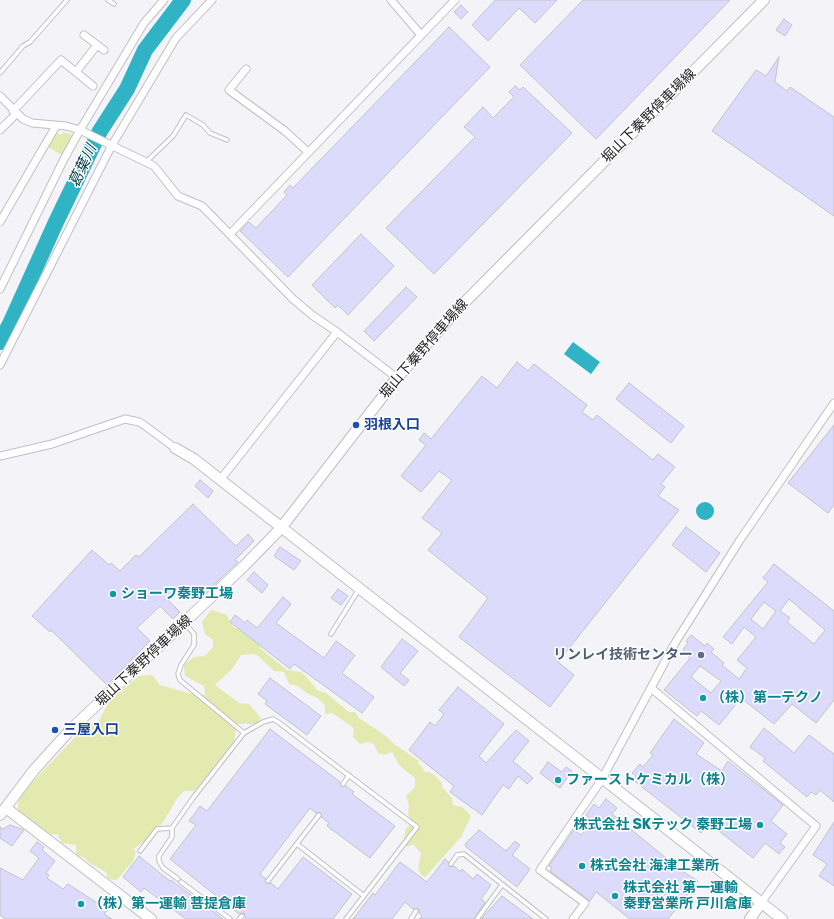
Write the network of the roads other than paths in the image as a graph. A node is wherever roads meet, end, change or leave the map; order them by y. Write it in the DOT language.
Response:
graph roads {
  1 [pos="67,0"];
  2 [pos="108,0"];
  3 [pos="164,0"];
  4 [pos="212,0"];
  5 [pos="391,0"];
  6 [pos="455,0"];
  7 [pos="764,0"];
  8 [pos="114,4"];
  9 [pos="421,35"];
  10 [pos="84,36"];
  11 [pos="97,44"];
  12 [pos="104,50"];
  13 [pos="246,69"];
  14 [pos="76,72"];
  15 [pos="0,73"];
  16 [pos="93,86"];
  17 [pos="0,96"];
  18 [pos="15,113"];
  19 [pos="56,126"];
  20 [pos="0,130"];
  21 [pos="80,130"];
  22 [pos="227,140"];
  23 [pos="112,145"];
  24 [pos="308,152"];
  25 [pos="146,162"];
  26 [pos="0,222"];
  27 [pos="230,234"];
  28 [pos="0,289"];
  29 [pos="337,332"];
  30 [pos="0,366"];
  31 [pos="397,378"];
  32 [pos="834,403"];
  33 [pos="175,448"];
  34 [pos="0,456"];
  35 [pos="220,480"];
  36 [pos="281,528"];
  37 [pos="359,589"];
  38 [pos="185,622"];
  39 [pos="331,634"];
  40 [pos="651,688"];
  41 [pos="244,733"];
  42 [pos="349,775"];
  43 [pos="602,779"];
  44 [pos="342,784"];
  45 [pos="3,811"];
  46 [pos="319,815"];
  47 [pos="172,828"];
  48 [pos="297,844"];
  49 [pos="140,851"];
  50 [pos="451,864"];
  51 [pos="178,879"];
  52 [pos="268,881"];
  53 [pos="181,882"];
  54 [pos="502,885"];
  55 [pos="364,896"];
  56 [pos="761,903"];
  57 [pos="416,911"];
  58 [pos="151,919"];
  59 [pos="230,919"];
  60 [pos="346,919"];
  61 [pos="411,919"];
  62 [pos="477,919"];
  63 [pos="546,919"];
  64 [pos="573,919"];
  65 [pos="750,919"];
  66 [pos="782,919"];
  1 -- 15 [label="lane"];
  2 -- 8 [label="lane"];
  3 -- 21 [label="street"];
  4 -- 23 [label="street"];
  5 -- 9 [label="street"];
  6 -- 9 [label="street"];
  7 -- 31 [label="main road, 堀山下秦野停車場線"];
  9 -- 24 [label="street"];
  10 -- 11 [label="street"];
  11 -- 12 [label="street"];
  11 -- 14 [label="street"];
  13 -- 24 [label="street"];
  14 -- 16 [label="street"];
  14 -- 18 [label="street"];
  17 -- 18 [label="street"];
  18 -- 19 [label="street"];
  18 -- 20 [label="street"];
  19 -- 21 [label="street"];
  19 -- 26 [label="street"];
  21 -- 23 [label="street"];
  21 -- 28 [label="street"];
  22 -- 25 [label="lane"];
  23 -- 25 [label="street"];
  23 -- 30 [label="street"];
  24 -- 27 [label="street"];
  25 -- 27 [label="street"];
  27 -- 29 [label="street"];
  29 -- 31 [label="street"];
  29 -- 35 [label="street"];
  31 -- 36 [label="main road, 堀山下秦野停車場線"];
  32 -- 40 [label="street"];
  33 -- 34 [label="street"];
  33 -- 35 [label="main road"];
  35 -- 36 [label="main road"];
  36 -- 37 [label="main road"];
  36 -- 38 [label="main road, 堀山下秦野停車場線"];
  37 -- 39 [label="lane"];
  37 -- 43 [label="main road"];
  38 -- 41 [label="lane"];
  38 -- 45 [label="main road, 堀山下秦野停車場線"];
  40 -- 43 [label="street"];
  40 -- 56 [label="street"];
  41 -- 42 [label="lane"];
  41 -- 47 [label="lane"];
  42 -- 44 [label="lane"];
  42 -- 55 [label="lane"];
  43 -- 56 [label="main road"];
  43 -- 64 [label="street"];
  45 -- 58 [label="main road"];
  46 -- 48 [label="lane"];
  47 -- 49 [label="lane"];
  47 -- 51 [label="lane"];
  48 -- 52 [label="lane"];
  48 -- 55 [label="lane"];
  50 -- 54 [label="lane"];
  53 -- 59 [label="lane"];
  54 -- 62 [label="lane"];
  54 -- 63 [label="lane"];
  55 -- 60 [label="lane"];
  56 -- 65 [label="main road"];
  56 -- 66 [label="main road"];
  57 -- 61 [label="lane"];
}
